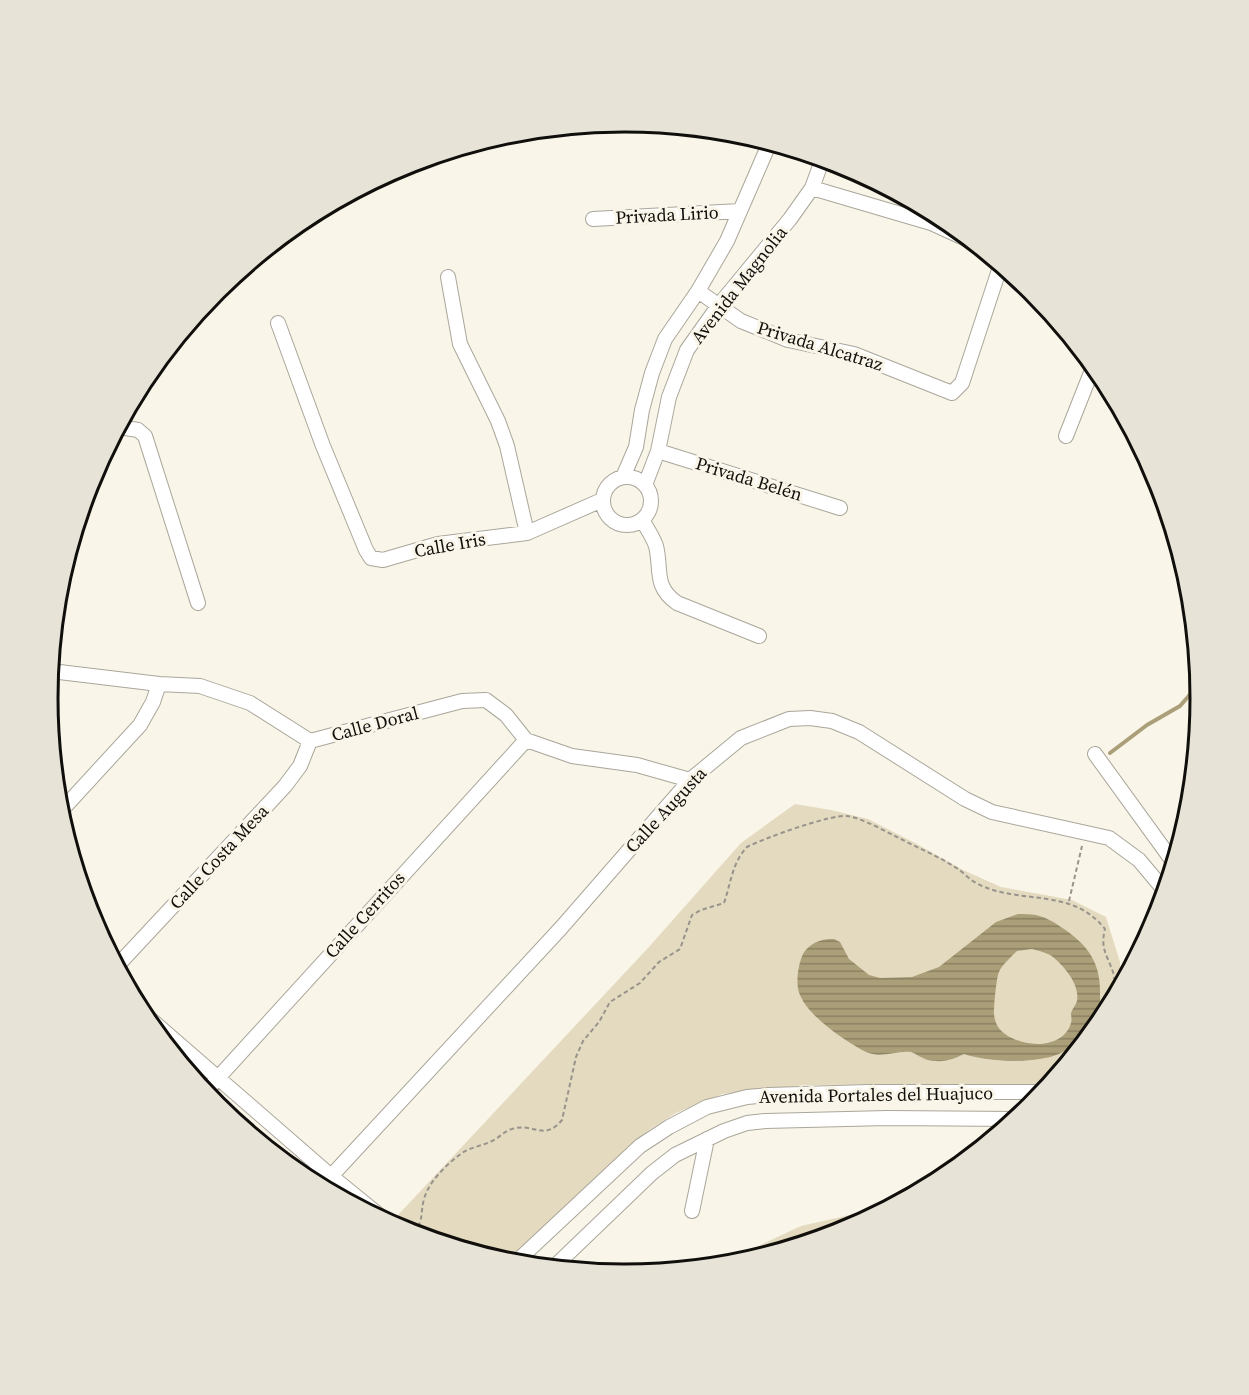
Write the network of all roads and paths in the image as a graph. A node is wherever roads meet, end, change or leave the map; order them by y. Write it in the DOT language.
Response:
graph roads {
  1 [pos="767,150"];
  2 [pos="820,167"];
  3 [pos="812,188"];
  4 [pos="740,212"];
  5 [pos="593,219"];
  6 [pos="937,226"];
  7 [pos="998,272"];
  8 [pos="448,277"];
  9 [pos="698,291"];
  10 [pos="719,305"];
  11 [pos="278,323"];
  12 [pos="1090,376"];
  13 [pos="127,428"];
  14 [pos="1066,436"];
  15 [pos="658,451"];
  16 [pos="623,477"];
  17 [pos="645,485"];
  18 [pos="602,500"];
  19 [pos="840,508"];
  20 [pos="642,520"];
  21 [pos="527,533"];
  22 [pos="198,603"];
  23 [pos="759,636"];
  24 [pos="59,672"];
  25 [pos="159,684"];
  26 [pos="526,740"];
  27 [pos="310,741"];
  28 [pos="1095,754"];
  29 [pos="690,780"];
  30 [pos="68,803"];
  31 [pos="1085,834"];
  32 [pos="1168,854"];
  33 [pos="1158,883"];
  34 [pos="1068,902"];
  35 [pos="123,959"];
  36 [pos="1114,982"];
  37 [pos="173,1039"];
  38 [pos="217,1078"];
  39 [pos="212,1084"];
  40 [pos="1031,1092"];
  41 [pos="1002,1119"];
  42 [pos="707,1139"];
  43 [pos="320,1174"];
  44 [pos="328,1180"];
  45 [pos="692,1210"];
  46 [pos="420,1225"];
  47 [pos="524,1255"];
  48 [pos="561,1260"];
  1 -- 4 [label="street, Avenida Magnolia"];
  2 -- 3 [label="street, Avenida Magnolia"];
  3 -- 6 [label="street"];
  3 -- 10 [label="street, Avenida Magnolia"];
  4 -- 5 [label="street, Privada Lirio"];
  4 -- 9 [label="street, Avenida Magnolia"];
  7 -- 10 [label="street, Privada Alcatraz"];
  8 -- 21 [label="street"];
  9 -- 10 [label="street, Privada Alcatraz"];
  9 -- 16 [label="street, Avenida Magnolia"];
  10 -- 15 [label="street, Avenida Magnolia"];
  11 -- 21 [label="street, Calle Iris"];
  12 -- 14 [label="street"];
  13 -- 22 [label="street"];
  15 -- 17 [label="street, Avenida Magnolia"];
  15 -- 19 [label="street, Privada Belén"];
  16 -- 17 [label="street"];
  16 -- 18 [label="street"];
  17 -- 20 [label="street"];
  18 -- 20 [label="street"];
  18 -- 21 [label="street, Calle Iris"];
  20 -- 23 [label="street"];
  24 -- 25 [label="street, Calle Doral"];
  25 -- 27 [label="street, Calle Doral"];
  25 -- 30 [label="street"];
  26 -- 27 [label="street, Calle Doral"];
  26 -- 29 [label="street"];
  26 -- 38 [label="street, Calle Cerritos"];
  27 -- 35 [label="street, Calle Costa Mesa"];
  28 -- 32 [label="street"];
  29 -- 31 [label="street, Calle Augusta"];
  29 -- 44 [label="street, Calle Augusta"];
  31 -- 33 [label="street, Calle Augusta"];
  31 -- 34 [label="path"];
  34 -- 36 [label="path"];
  34 -- 46 [label="path"];
  37 -- 38 [label="street"];
  38 -- 39 [label="street, Calle Cerritos"];
  38 -- 43 [label="street"];
  40 -- 47 [label="street, Avenida Portales del Huajuco"];
  41 -- 42 [label="street, Avenida Portales del Huajuco"];
  42 -- 45 [label="street"];
  42 -- 48 [label="street, Avenida Portales del Huajuco"];
}
